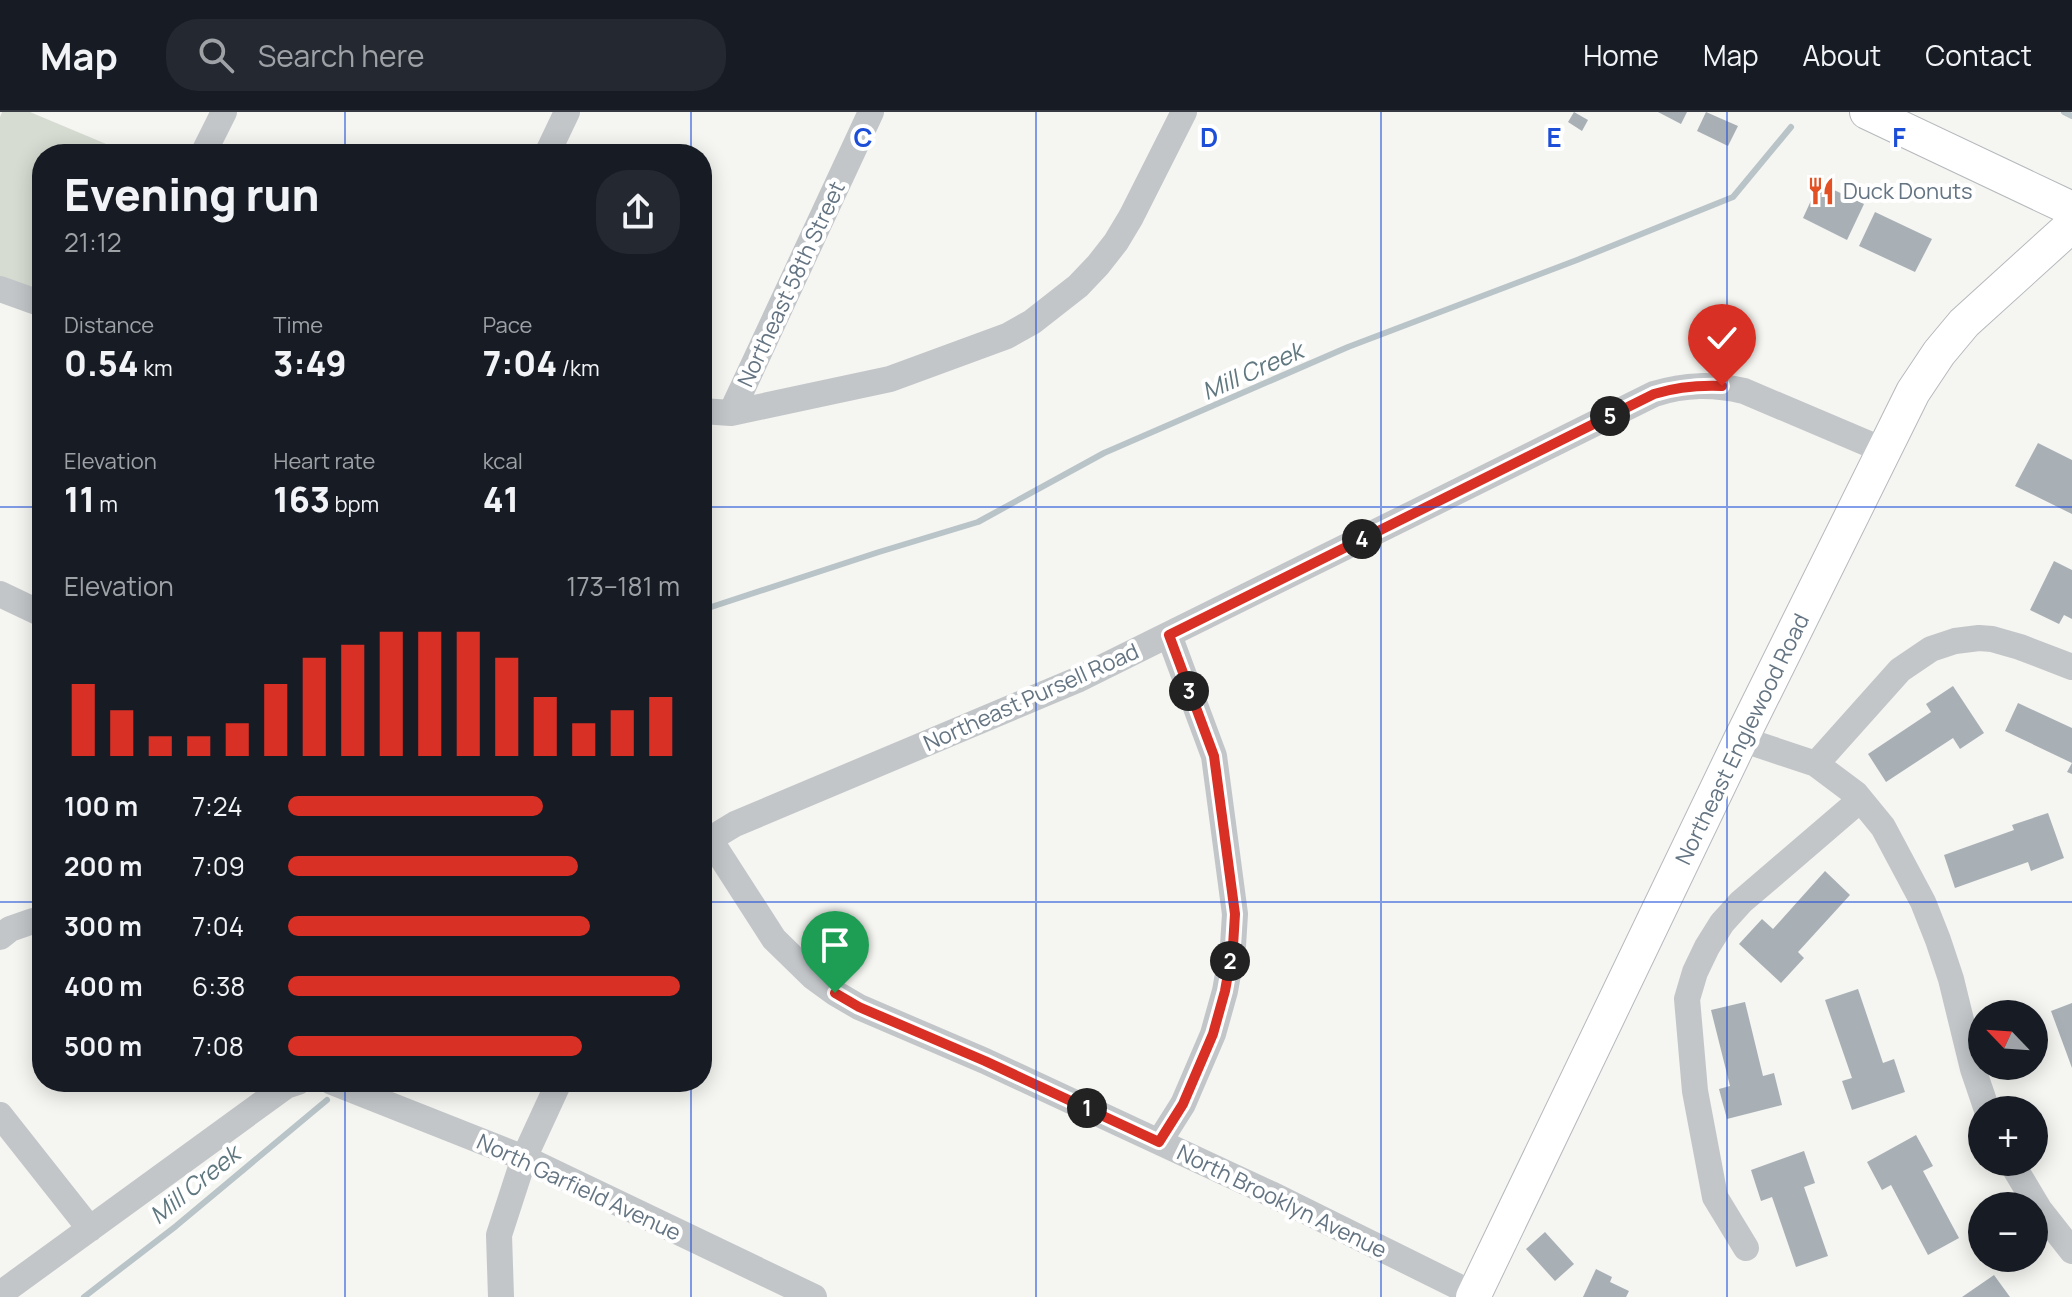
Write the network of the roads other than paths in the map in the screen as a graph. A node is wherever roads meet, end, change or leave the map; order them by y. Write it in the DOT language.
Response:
graph roads {
  1 [pos="224,112"];
  2 [pos="567,112"];
  3 [pos="871,112"];
  4 [pos="1184,112"];
  5 [pos="1867,112"];
  6 [pos="208,144"];
  7 [pos="552,144"];
  8 [pos="2072,209"];
  9 [pos="2072,225"];
  10 [pos="2072,252"];
  11 [pos="2028,265"];
  12 [pos="0,289"];
  13 [pos="32,300"];
  14 [pos="712,412"];
  15 [pos="731,413"];
  16 [pos="1883,450"];
  17 [pos="0,594"];
  18 [pos="32,609"];
  19 [pos="1169,635"];
  20 [pos="2072,667"];
  21 [pos="1741,739"];
  22 [pos="1816,764"];
  23 [pos="1860,800"];
  24 [pos="712,837"];
  25 [pos="712,850"];
  26 [pos="32,921"];
  27 [pos="0,937"];
  28 [pos="278,1092"];
  29 [pos="356,1092"];
  30 [pos="554,1092"];
  31 [pos="1982,1096"];
  32 [pos="0,1115"];
  33 [pos="1159,1142"];
  34 [pos="524,1158"];
  35 [pos="2019,1176"];
  36 [pos="90,1229"];
  37 [pos="1746,1248"];
  38 [pos="2072,1251"];
  39 [pos="0,1294"];
  40 [pos="1476,1296"];
  41 [pos="501,1297"];
  42 [pos="814,1297"];
  1 -- 6 [label="street"];
  2 -- 7 [label="street"];
  3 -- 15 [label="street, Northeast 58th Street"];
  4 -- 15 [label="street"];
  5 -- 8 [label="main road"];
  9 -- 11 [label="main road, Northeast Englewood Road"];
  10 -- 11 [label="main road"];
  11 -- 16 [label="main road, Northeast Englewood Road"];
  12 -- 13 [label="street"];
  14 -- 15 [label="street"];
  16 -- 19 [label="street, Northeast Pursell Road"];
  16 -- 21 [label="main road, Northeast Englewood Road"];
  17 -- 18 [label="street"];
  19 -- 24 [label="street, Northeast Pursell Road"];
  19 -- 33 [label="street"];
  20 -- 22 [label="street"];
  21 -- 22 [label="street"];
  21 -- 40 [label="main road, Northeast Englewood Road"];
  22 -- 23 [label="street"];
  23 -- 31 [label="street"];
  23 -- 37 [label="street"];
  25 -- 33 [label="street, North Brooklyn Avenue"];
  26 -- 27 [label="street"];
  28 -- 36 [label="street"];
  29 -- 34 [label="street, North Garfield Avenue"];
  30 -- 34 [label="street"];
  32 -- 36 [label="street"];
  33 -- 40 [label="street, North Brooklyn Avenue"];
  34 -- 41 [label="street"];
  34 -- 42 [label="street, North Garfield Avenue"];
  35 -- 38 [label="street"];
  36 -- 39 [label="street"];
}
